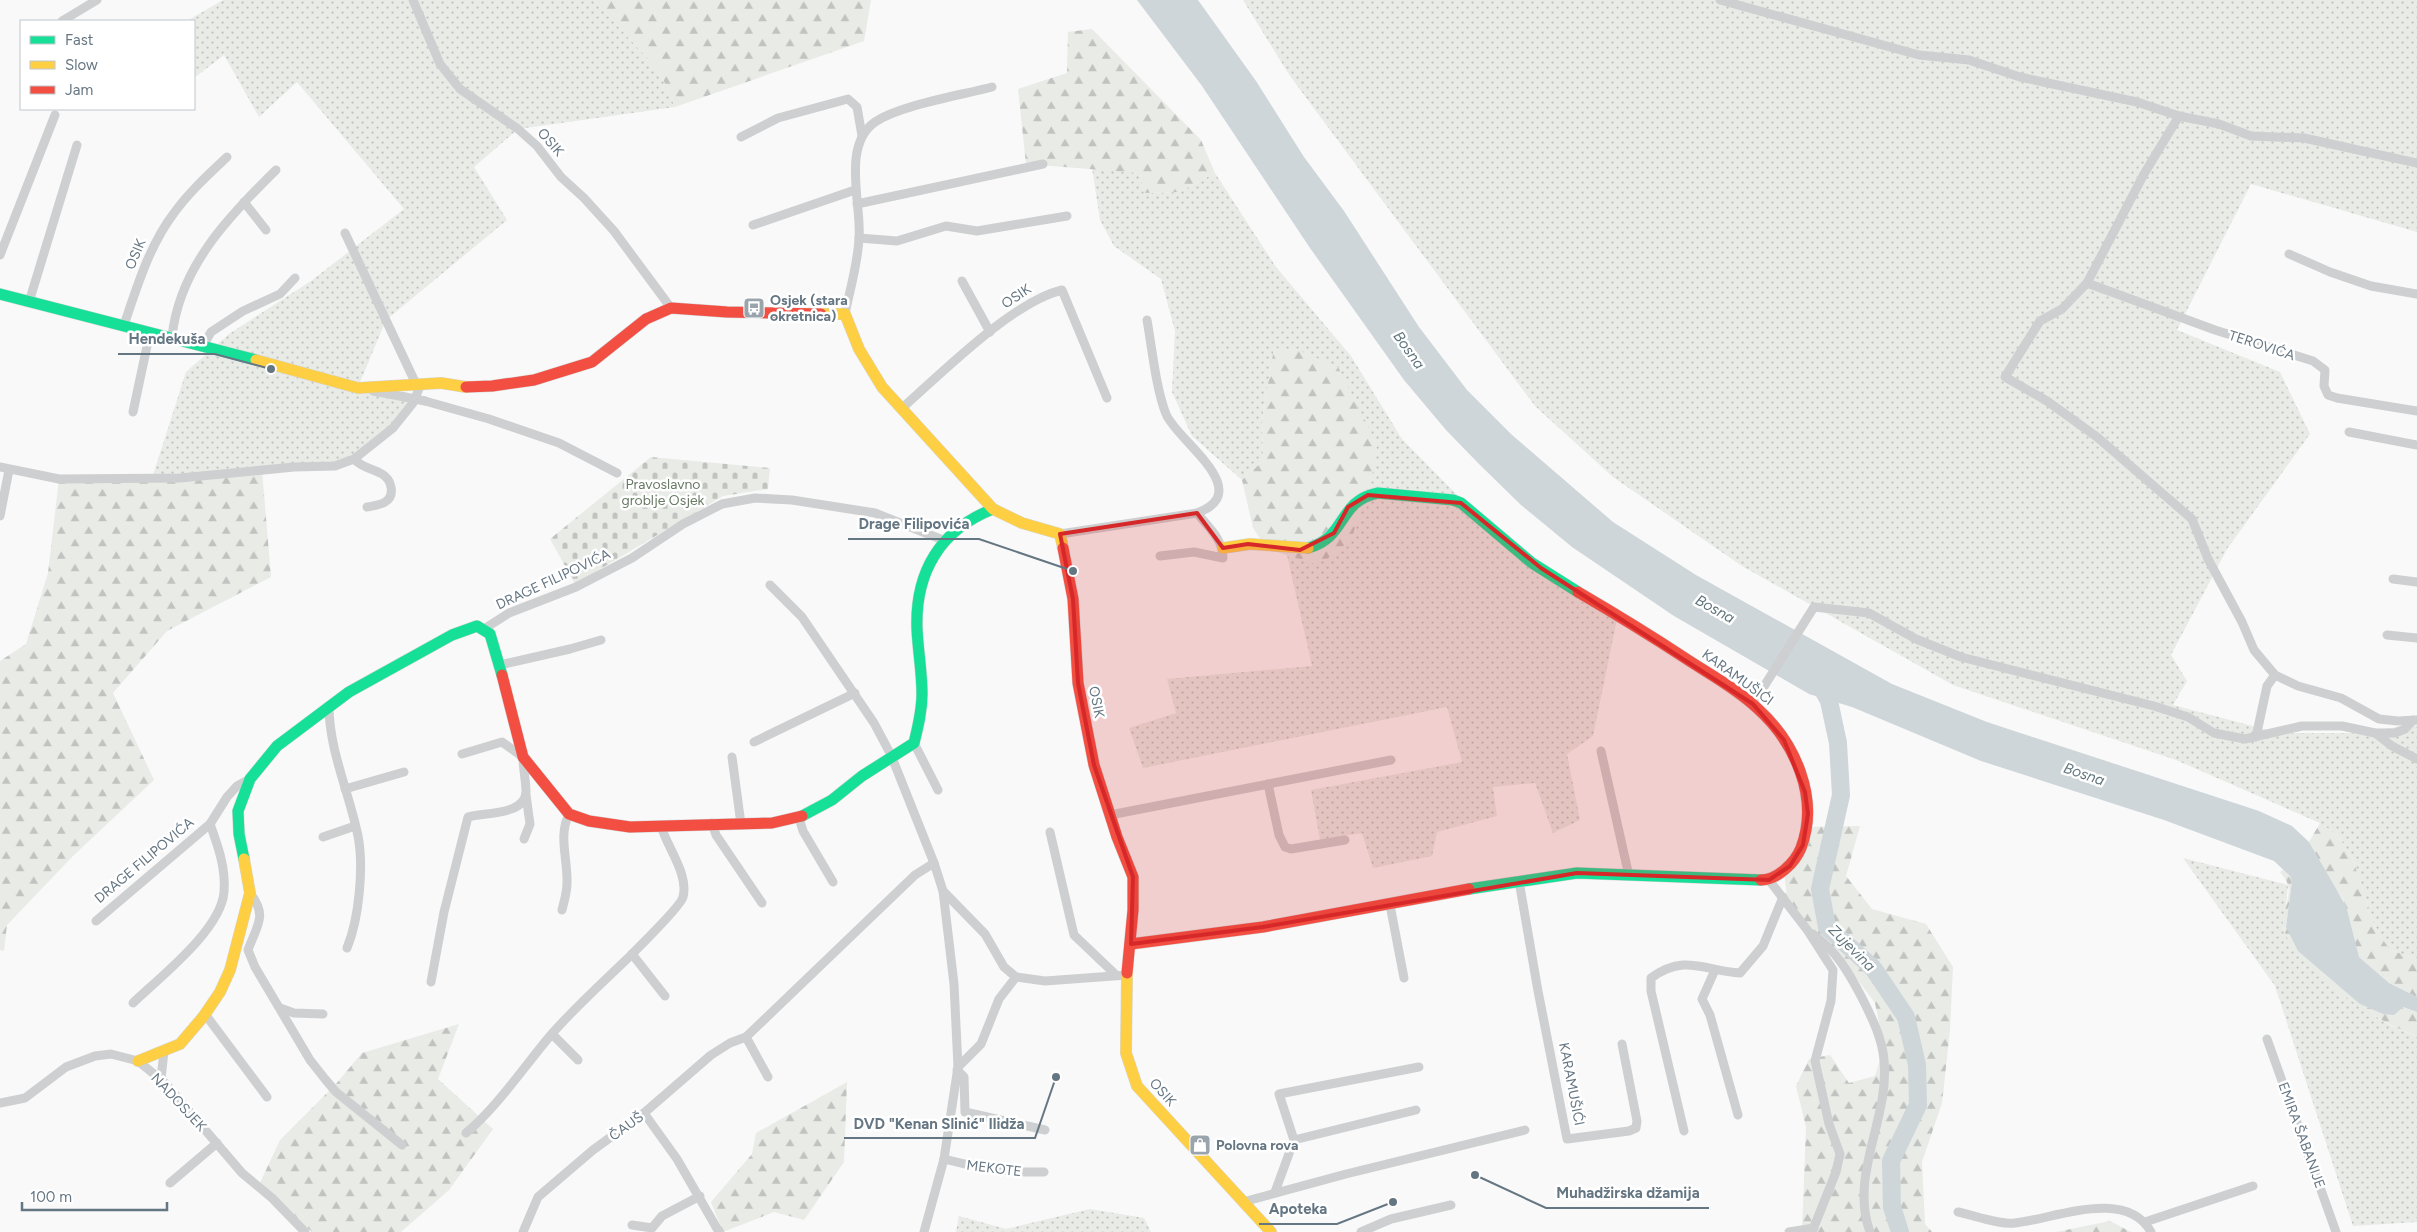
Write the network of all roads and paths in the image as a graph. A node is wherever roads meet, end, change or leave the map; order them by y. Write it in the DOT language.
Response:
graph roads {
  1 [pos="97,0"];
  2 [pos="413,0"];
  3 [pos="1720,0"];
  4 [pos="1750,0"];
  5 [pos="1755,9"];
  6 [pos="64,20"];
  7 [pos="992,87"];
  8 [pos="55,115"];
  9 [pos="2179,116"];
  10 [pos="862,136"];
  11 [pos="741,137"];
  12 [pos="77,145"];
  13 [pos="227,157"];
  14 [pos="2417,163"];
  15 [pos="1043,164"];
  16 [pos="276,170"];
  17 [pos="854,190"];
  18 [pos="244,202"];
  19 [pos="857,204"];
  20 [pos="1067,216"];
  21 [pos="753,225"];
  22 [pos="266,230"];
  23 [pos="345,233"];
  24 [pos="859,238"];
  25 [pos="2290,254"];
  26 [pos="0,255"];
  27 [pos="295,278"];
  28 [pos="962,281"];
  29 [pos="2087,283"];
  30 [pos="0,294"];
  31 [pos="2417,294"];
  32 [pos="29,302"];
  33 [pos="671,308"];
  34 [pos="845,314"];
  35 [pos="1147,320"];
  36 [pos="124,325"];
  37 [pos="150,332"];
  38 [pos="990,332"];
  39 [pos="172,337"];
  40 [pos="203,346"];
  41 [pos="418,384"];
  42 [pos="358,388"];
  43 [pos="1107,398"];
  44 [pos="901,409"];
  45 [pos="2417,411"];
  46 [pos="133,412"];
  47 [pos="2349,432"];
  48 [pos="2417,445"];
  49 [pos="354,459"];
  50 [pos="4,468"];
  51 [pos="617,473"];
  52 [pos="367,507"];
  53 [pos="994,510"];
  54 [pos="1197,513"];
  55 [pos="0,516"];
  56 [pos="1060,534"];
  57 [pos="943,540"];
  58 [pos="1223,548"];
  59 [pos="1160,556"];
  60 [pos="2394,579"];
  61 [pos="2417,582"];
  62 [pos="770,585"];
  63 [pos="484,629"];
  64 [pos="2387,635"];
  65 [pos="2417,638"];
  66 [pos="601,640"];
  67 [pos="500,665"];
  68 [pos="2275,675"];
  69 [pos="856,693"];
  70 [pos="1753,704"];
  71 [pos="329,706"];
  72 [pos="2415,720"];
  73 [pos="2375,733"];
  74 [pos="2256,737"];
  75 [pos="754,742"];
  76 [pos="914,742"];
  77 [pos="1601,751"];
  78 [pos="462,754"];
  79 [pos="892,755"];
  80 [pos="523,757"];
  81 [pos="732,757"];
  82 [pos="2417,759"];
  83 [pos="1391,760"];
  84 [pos="404,772"];
  85 [pos="250,779"];
  86 [pos="1268,784"];
  87 [pos="345,789"];
  88 [pos="938,790"];
  89 [pos="526,795"];
  90 [pos="569,814"];
  91 [pos="1110,815"];
  92 [pos="799,818"];
  93 [pos="712,823"];
  94 [pos="210,824"];
  95 [pos="741,824"];
  96 [pos="355,826"];
  97 [pos="661,826"];
  98 [pos="1050,832"];
  99 [pos="323,837"];
  100 [pos="524,839"];
  101 [pos="1345,840"];
  102 [pos="934,863"];
  103 [pos="1629,876"];
  104 [pos="1769,880"];
  105 [pos="833,882"];
  106 [pos="1519,882"];
  107 [pos="943,891"];
  108 [pos="250,893"];
  109 [pos="1783,897"];
  110 [pos="762,903"];
  111 [pos="1390,904"];
  112 [pos="562,910"];
  113 [pos="96,921"];
  114 [pos="1808,931"];
  115 [pos="1131,944"];
  116 [pos="347,948"];
  117 [pos="632,954"];
  118 [pos="1715,970"];
  119 [pos="1121,975"];
  120 [pos="1016,977"];
  121 [pos="1404,978"];
  122 [pos="431,982"];
  123 [pos="665,996"];
  124 [pos="133,1003"];
  125 [pos="280,1008"];
  126 [pos="205,1014"];
  127 [pos="322,1014"];
  128 [pos="552,1034"];
  129 [pos="746,1038"];
  130 [pos="2267,1039"];
  131 [pos="1622,1044"];
  132 [pos="164,1050"];
  133 [pos="578,1060"];
  134 [pos="138,1061"];
  135 [pos="1419,1067"];
  136 [pos="958,1068"];
  137 [pos="768,1077"];
  138 [pos="161,1079"];
  139 [pos="267,1097"];
  140 [pos="0,1103"];
  141 [pos="1416,1110"];
  142 [pos="644,1113"];
  143 [pos="1738,1115"];
  144 [pos="1045,1130"];
  145 [pos="1525,1130"];
  146 [pos="1684,1131"];
  147 [pos="466,1133"];
  148 [pos="1294,1140"];
  149 [pos="217,1143"];
  150 [pos="402,1145"];
  151 [pos="944,1159"];
  152 [pos="1044,1172"];
  153 [pos="170,1183"];
  154 [pos="2253,1186"];
  155 [pos="1275,1192"];
  156 [pos="700,1196"];
  157 [pos="1243,1202"];
  158 [pos="1451,1205"];
  159 [pos="1958,1212"];
  160 [pos="2145,1222"];
  161 [pos="632,1225"];
  162 [pos="1813,1230"];
  163 [pos="305,1232"];
  164 [pos="523,1232"];
  165 [pos="719,1232"];
  166 [pos="924,1232"];
  167 [pos="1271,1232"];
  168 [pos="1361,1232"];
  169 [pos="1789,1232"];
  170 [pos="1870,1232"];
  171 [pos="2151,1232"];
  172 [pos="2336,1232"];
  1 -- 6 [label="street"];
  2 -- 33 [label="street, OSIK"];
  3 -- 5 [label="street"];
  4 -- 5 [label="street"];
  5 -- 9 [label="street"];
  7 -- 10 [label="street"];
  8 -- 26 [label="street"];
  9 -- 14 [label="street"];
  9 -- 29 [label="street"];
  10 -- 11 [label="street"];
  10 -- 17 [label="street"];
  12 -- 32 [label="street"];
  13 -- 36 [label="street, OSIK"];
  15 -- 19 [label="street"];
  16 -- 18 [label="street"];
  17 -- 19 [label="street"];
  17 -- 21 [label="street"];
  18 -- 22 [label="street"];
  18 -- 39 [label="street"];
  19 -- 24 [label="street"];
  20 -- 24 [label="street"];
  23 -- 41 [label="street"];
  24 -- 34 [label="street"];
  25 -- 31 [label="street"];
  27 -- 40 [label="street"];
  28 -- 38 [label="street"];
  29 -- 45 [label="street, TEROVIĆA"];
  29 -- 68 [label="street"];
  30 -- 32 [label="street"];
  32 -- 36 [label="street"];
  33 -- 34 [label="street"];
  33 -- 41 [label="street"];
  34 -- 44 [label="street"];
  35 -- 54 [label="street"];
  36 -- 37 [label="street"];
  37 -- 39 [label="street"];
  37 -- 46 [label="street"];
  38 -- 43 [label="street, OSIK"];
  38 -- 44 [label="street, OSIK"];
  39 -- 40 [label="street"];
  40 -- 42 [label="street"];
  41 -- 42 [label="street"];
  41 -- 49 [label="street"];
  42 -- 51 [label="street, bridge"];
  44 -- 53 [label="street"];
  47 -- 48 [label="street"];
  49 -- 50 [label="street"];
  49 -- 52 [label="street"];
  50 -- 55 [label="street"];
  53 -- 56 [label="street"];
  53 -- 57 [label="street"];
  54 -- 56 [label="street"];
  54 -- 58 [label="street"];
  56 -- 91 [label="street, OSIK"];
  57 -- 63 [label="street, DRAGE FILIPOVIĆA"];
  57 -- 76 [label="street"];
  58 -- 59 [label="street"];
  58 -- 70 [label="street, KARAMUŠIĆI"];
  60 -- 61 [label="street"];
  62 -- 69 [label="street"];
  63 -- 67 [label="street"];
  63 -- 71 [label="street, DRAGE FILIPOVIĆA"];
  64 -- 65 [label="street"];
  66 -- 67 [label="street"];
  67 -- 80 [label="street"];
  68 -- 72 [label="street"];
  68 -- 74 [label="street"];
  69 -- 75 [label="street"];
  69 -- 79 [label="street"];
  70 -- 74 [label="street"];
  70 -- 104 [label="street, KARAMUŠIĆI"];
  71 -- 85 [label="street, DRAGE FILIPOVIĆA"];
  71 -- 87 [label="street"];
  72 -- 73 [label="street"];
  73 -- 74 [label="street"];
  73 -- 82 [label="street"];
  76 -- 79 [label="street"];
  76 -- 88 [label="street"];
  77 -- 103 [label="street"];
  78 -- 80 [label="street"];
  79 -- 92 [label="street"];
  79 -- 102 [label="street"];
  80 -- 89 [label="street"];
  80 -- 90 [label="street"];
  81 -- 95 [label="street"];
  83 -- 86 [label="street"];
  84 -- 87 [label="street"];
  85 -- 94 [label="street, DRAGE FILIPOVIĆA"];
  85 -- 108 [label="street, DRAGE FILIPOVIĆA"];
  86 -- 91 [label="street"];
  86 -- 101 [label="street"];
  87 -- 96 [label="street"];
  89 -- 100 [label="street"];
  89 -- 122 [label="street"];
  90 -- 97 [label="street"];
  90 -- 112 [label="street"];
  91 -- 115 [label="street, OSIK"];
  92 -- 95 [label="street"];
  92 -- 105 [label="street"];
  93 -- 95 [label="street"];
  93 -- 97 [label="street"];
  93 -- 110 [label="street"];
  94 -- 113 [label="street, DRAGE FILIPOVIĆA"];
  94 -- 124 [label="street"];
  96 -- 99 [label="street"];
  96 -- 116 [label="street"];
  97 -- 117 [label="street"];
  98 -- 119 [label="street"];
  102 -- 107 [label="street"];
  102 -- 129 [label="street, ČAUŠ"];
  103 -- 104 [label="street"];
  103 -- 106 [label="street"];
  104 -- 109 [label="street"];
  106 -- 111 [label="street"];
  106 -- 131 [label="street, KARAMUŠIĆI"];
  107 -- 120 [label="street"];
  107 -- 136 [label="street"];
  108 -- 125 [label="street, DRAGE FILIPOVIĆA"];
  108 -- 126 [label="street, DRAGE FILIPOVIĆA"];
  109 -- 114 [label="street"];
  109 -- 118 [label="street"];
  111 -- 115 [label="street"];
  111 -- 121 [label="street"];
  114 -- 162 [label="street"];
  114 -- 170 [label="street"];
  115 -- 119 [label="street, OSIK"];
  117 -- 123 [label="street"];
  117 -- 128 [label="street"];
  118 -- 143 [label="street"];
  118 -- 146 [label="street"];
  119 -- 120 [label="street"];
  119 -- 157 [label="street, OSIK"];
  120 -- 136 [label="street"];
  125 -- 127 [label="street"];
  125 -- 150 [label="street, DRAGE FILIPOVIĆA"];
  126 -- 132 [label="street, DRAGE FILIPOVIĆA"];
  126 -- 139 [label="street"];
  128 -- 133 [label="street"];
  128 -- 147 [label="street"];
  129 -- 137 [label="street"];
  129 -- 142 [label="street, ČAUŠ"];
  130 -- 172 [label="street, EMIRA ŠABANIJE"];
  132 -- 134 [label="street, DRAGE FILIPOVIĆA"];
  132 -- 138 [label="street"];
  134 -- 138 [label="street, NADOSJEK"];
  134 -- 140 [label="street, NADOSJEK"];
  135 -- 148 [label="street"];
  136 -- 144 [label="street"];
  136 -- 151 [label="street"];
  138 -- 149 [label="street, NADOSJEK"];
  141 -- 148 [label="street"];
  142 -- 156 [label="street"];
  142 -- 164 [label="street, ČAUŠ"];
  145 -- 155 [label="street"];
  148 -- 155 [label="street"];
  149 -- 153 [label="street"];
  149 -- 163 [label="street, NADOSJEK"];
  151 -- 152 [label="street, MEKOTE"];
  151 -- 166 [label="street"];
  154 -- 160 [label="street"];
  155 -- 157 [label="street"];
  156 -- 161 [label="street"];
  156 -- 165 [label="street"];
  157 -- 167 [label="street, OSIK"];
  158 -- 168 [label="street"];
  159 -- 160 [label="street"];
  160 -- 171 [label="street"];
  162 -- 169 [label="street"];
}
